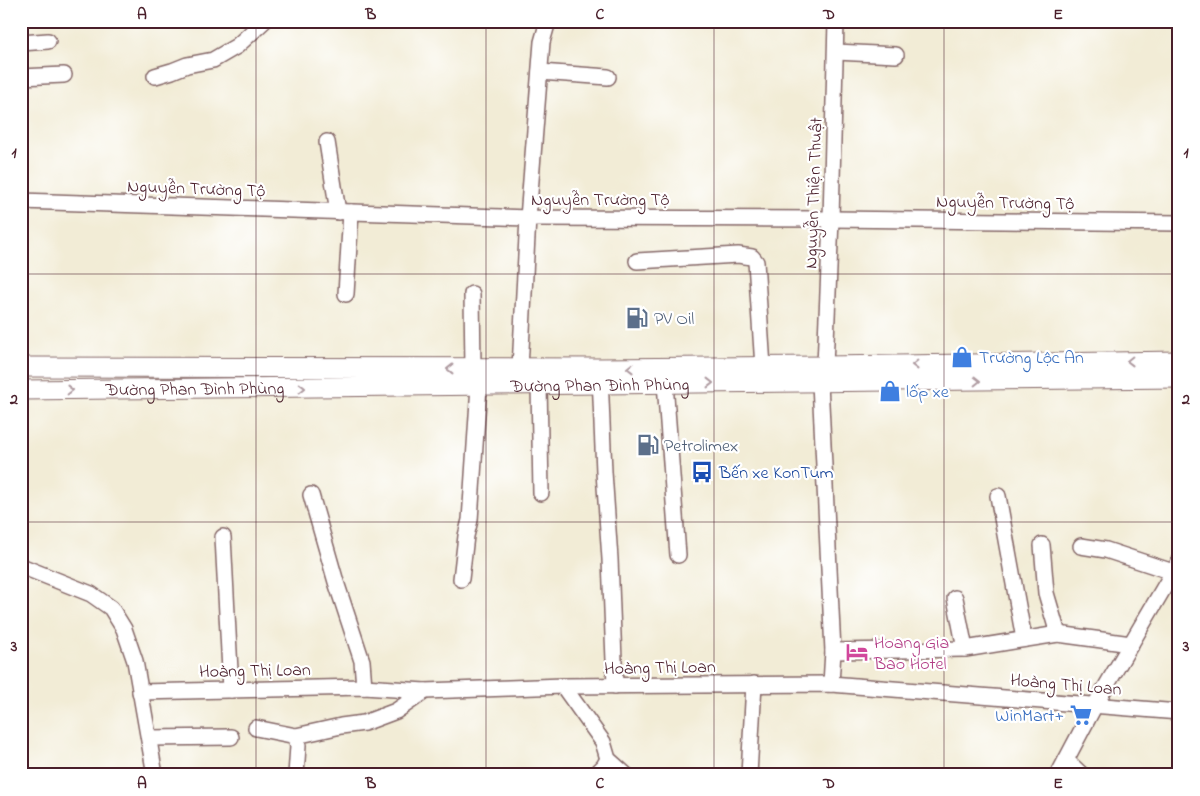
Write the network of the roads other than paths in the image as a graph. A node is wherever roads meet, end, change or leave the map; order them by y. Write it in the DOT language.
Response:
graph roads {
  1 [pos="264,21"];
  2 [pos="548,21"];
  3 [pos="836,21"];
  4 [pos="48,41"];
  5 [pos="21,43"];
  6 [pos="836,52"];
  7 [pos="896,55"];
  8 [pos="540,72"];
  9 [pos="64,75"];
  10 [pos="155,76"];
  11 [pos="608,76"];
  12 [pos="21,77"];
  13 [pos="328,142"];
  14 [pos="21,201"];
  15 [pos="344,212"];
  16 [pos="528,218"];
  17 [pos="832,219"];
  18 [pos="1179,223"];
  19 [pos="637,261"];
  20 [pos="346,294"];
  21 [pos="472,294"];
  22 [pos="1179,361"];
  23 [pos="21,367"];
  24 [pos="763,367"];
  25 [pos="520,368"];
  26 [pos="666,375"];
  27 [pos="823,375"];
  28 [pos="476,377"];
  29 [pos="600,377"];
  30 [pos="1179,378"];
  31 [pos="539,385"];
  32 [pos="21,390"];
  33 [pos="541,493"];
  34 [pos="311,495"];
  35 [pos="998,496"];
  36 [pos="223,538"];
  37 [pos="1042,545"];
  38 [pos="1081,546"];
  39 [pos="678,555"];
  40 [pos="21,566"];
  41 [pos="1176,567"];
  42 [pos="461,579"];
  43 [pos="955,598"];
  44 [pos="1058,634"];
  45 [pos="1024,639"];
  46 [pos="1132,644"];
  47 [pos="965,649"];
  48 [pos="833,651"];
  49 [pos="754,684"];
  50 [pos="831,684"];
  51 [pos="563,686"];
  52 [pos="616,686"];
  53 [pos="364,687"];
  54 [pos="230,690"];
  55 [pos="425,691"];
  56 [pos="140,692"];
  57 [pos="1095,705"];
  58 [pos="1179,712"];
  59 [pos="256,728"];
  60 [pos="296,736"];
  61 [pos="231,737"];
  62 [pos="149,738"];
  63 [pos="608,758"];
  64 [pos="1066,760"];
  65 [pos="155,775"];
  66 [pos="296,775"];
  67 [pos="595,775"];
  68 [pos="626,775"];
  69 [pos="749,775"];
  70 [pos="1058,775"];
  71 [pos="1082,775"];
  1 -- 10 [label="street"];
  2 -- 8 [label="street"];
  3 -- 6 [label="street, Nguyễn Thiện Thuật"];
  4 -- 5 [label="street"];
  6 -- 7 [label="street"];
  6 -- 17 [label="street, Nguyễn Thiện Thuật"];
  8 -- 11 [label="street"];
  8 -- 16 [label="street"];
  9 -- 12 [label="street"];
  13 -- 15 [label="street"];
  14 -- 15 [label="street, Nguyễn Trường Tộ"];
  15 -- 16 [label="street, Nguyễn Trường Tộ"];
  15 -- 20 [label="street"];
  16 -- 17 [label="street, Nguyễn Trường Tộ"];
  16 -- 25 [label="street"];
  17 -- 18 [label="street, Nguyễn Trường Tộ"];
  17 -- 27 [label="street, Nguyễn Thiện Thuật"];
  19 -- 24 [label="street"];
  21 -- 28 [label="street"];
  22 -- 27 [label="main road, Đường Phan Đình Phùng, one-way"];
  28 -- 23 [label="main road, Đường Phan Đình Phùng, one-way"];
  24 -- 26 [label="main road, Đường Phan Đình Phùng"];
  24 -- 27 [label="main road, Đường Phan Đình Phùng"];
  25 -- 28 [label="main road, Đường Phan Đình Phùng"];
  25 -- 29 [label="main road, Đường Phan Đình Phùng"];
  26 -- 27 [label="main road, Đường Phan Đình Phùng, one-way"];
  26 -- 29 [label="main road, Đường Phan Đình Phùng"];
  26 -- 39 [label="street"];
  27 -- 30 [label="main road, Đường Phan Đình Phùng, one-way"];
  27 -- 48 [label="street, Nguyễn Thiện Thuật"];
  28 -- 31 [label="main road, Đường Phan Đình Phùng"];
  32 -- 28 [label="main road, Đường Phan Đình Phùng, one-way"];
  28 -- 42 [label="street"];
  29 -- 31 [label="main road, Đường Phan Đình Phùng"];
  29 -- 52 [label="street"];
  31 -- 33 [label="street"];
  34 -- 53 [label="street"];
  35 -- 45 [label="street"];
  36 -- 54 [label="street"];
  37 -- 44 [label="street"];
  38 -- 41 [label="street"];
  40 -- 56 [label="street"];
  41 -- 46 [label="street"];
  43 -- 47 [label="street"];
  44 -- 45 [label="street"];
  44 -- 46 [label="street"];
  45 -- 47 [label="street"];
  46 -- 57 [label="street"];
  47 -- 48 [label="street"];
  48 -- 50 [label="street, Nguyễn Thiện Thuật"];
  49 -- 50 [label="street, Hoàng Thị Loan"];
  49 -- 52 [label="street, Hoàng Thị Loan"];
  49 -- 69 [label="street"];
  50 -- 57 [label="street, Hoàng Thị Loan"];
  51 -- 52 [label="street, Hoàng Thị Loan"];
  51 -- 55 [label="street, Hoàng Thị Loan"];
  51 -- 63 [label="street"];
  53 -- 54 [label="street, Hoàng Thị Loan"];
  53 -- 55 [label="street, Hoàng Thị Loan"];
  54 -- 56 [label="street, Hoàng Thị Loan"];
  55 -- 60 [label="street"];
  56 -- 62 [label="street"];
  57 -- 58 [label="street, Hoàng Thị Loan"];
  57 -- 64 [label="street"];
  59 -- 60 [label="street"];
  60 -- 66 [label="street"];
  61 -- 62 [label="street"];
  62 -- 65 [label="street"];
  63 -- 67 [label="street"];
  63 -- 68 [label="street"];
  64 -- 70 [label="street"];
  64 -- 71 [label="street"];
}
